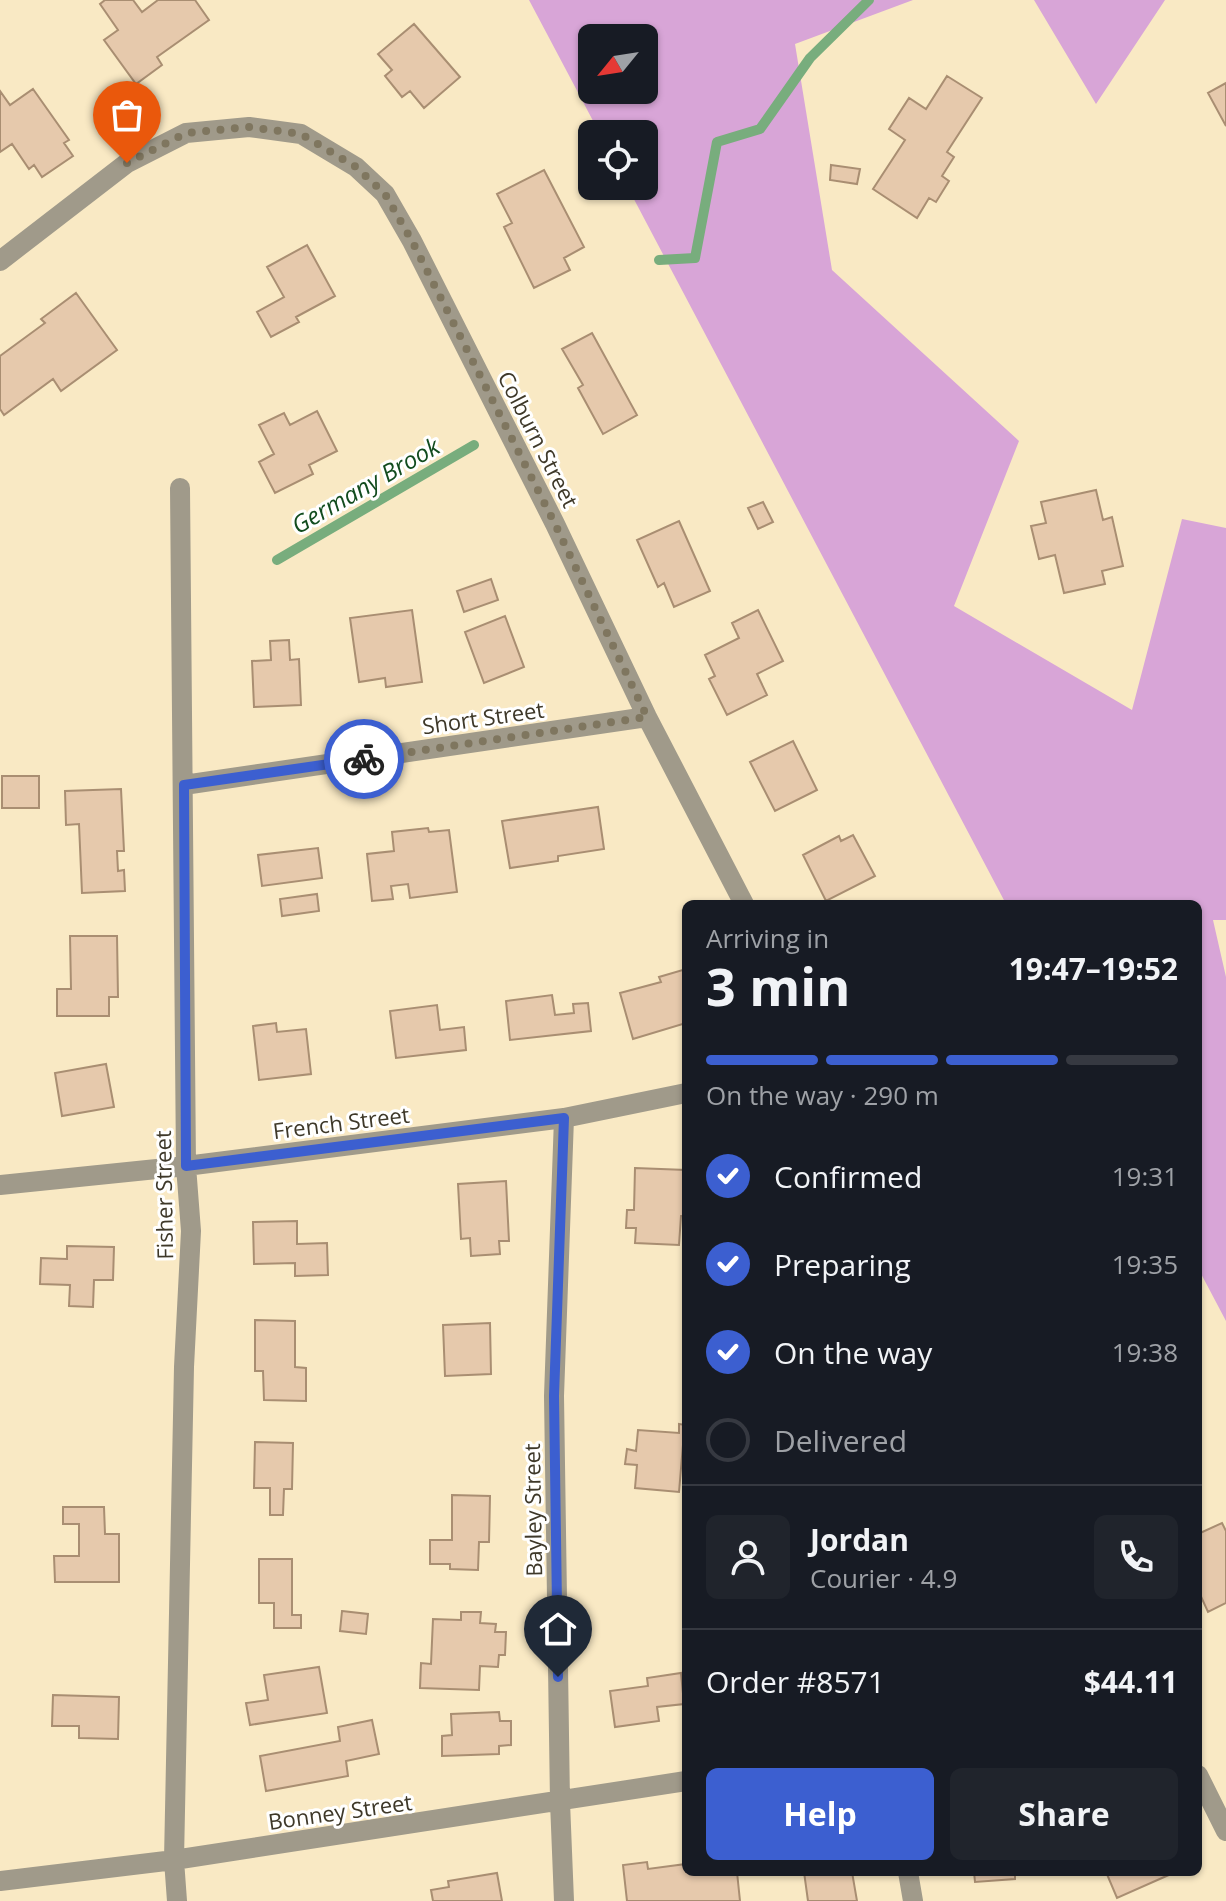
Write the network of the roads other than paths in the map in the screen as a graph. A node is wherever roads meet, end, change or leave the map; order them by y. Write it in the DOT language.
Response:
graph roads {
  1 [pos="0,261"];
  2 [pos="180,488"];
  3 [pos="647,717"];
  4 [pos="184,785"];
  5 [pos="742,900"];
  6 [pos="682,1094"];
  7 [pos="564,1118"];
  8 [pos="186,1166"];
  9 [pos="0,1185"];
  10 [pos="682,1782"];
  11 [pos="1202,1783"];
  12 [pos="560,1802"];
  13 [pos="1226,1829"];
  14 [pos="174,1860"];
  15 [pos="909,1876"];
  16 [pos="0,1881"];
  17 [pos="177,1901"];
  18 [pos="564,1901"];
  19 [pos="913,1901"];
  1 -- 3 [label="street, Colburn Street"];
  2 -- 4 [label="street, Fisher Street"];
  3 -- 4 [label="street, Short Street"];
  3 -- 5 [label="street, Colburn Street"];
  4 -- 8 [label="street, Fisher Street"];
  6 -- 7 [label="street, French Street"];
  7 -- 8 [label="street, French Street"];
  7 -- 12 [label="street, Bayley Street"];
  8 -- 9 [label="street, French Street"];
  8 -- 14 [label="street, Fisher Street"];
  10 -- 12 [label="street, Bonney Street"];
  11 -- 13 [label="street"];
  12 -- 14 [label="street, Bonney Street"];
  12 -- 18 [label="street, Bayley Street"];
  14 -- 16 [label="street, Bonney Street"];
  14 -- 17 [label="street, Fisher Street"];
  15 -- 19 [label="street"];
}
